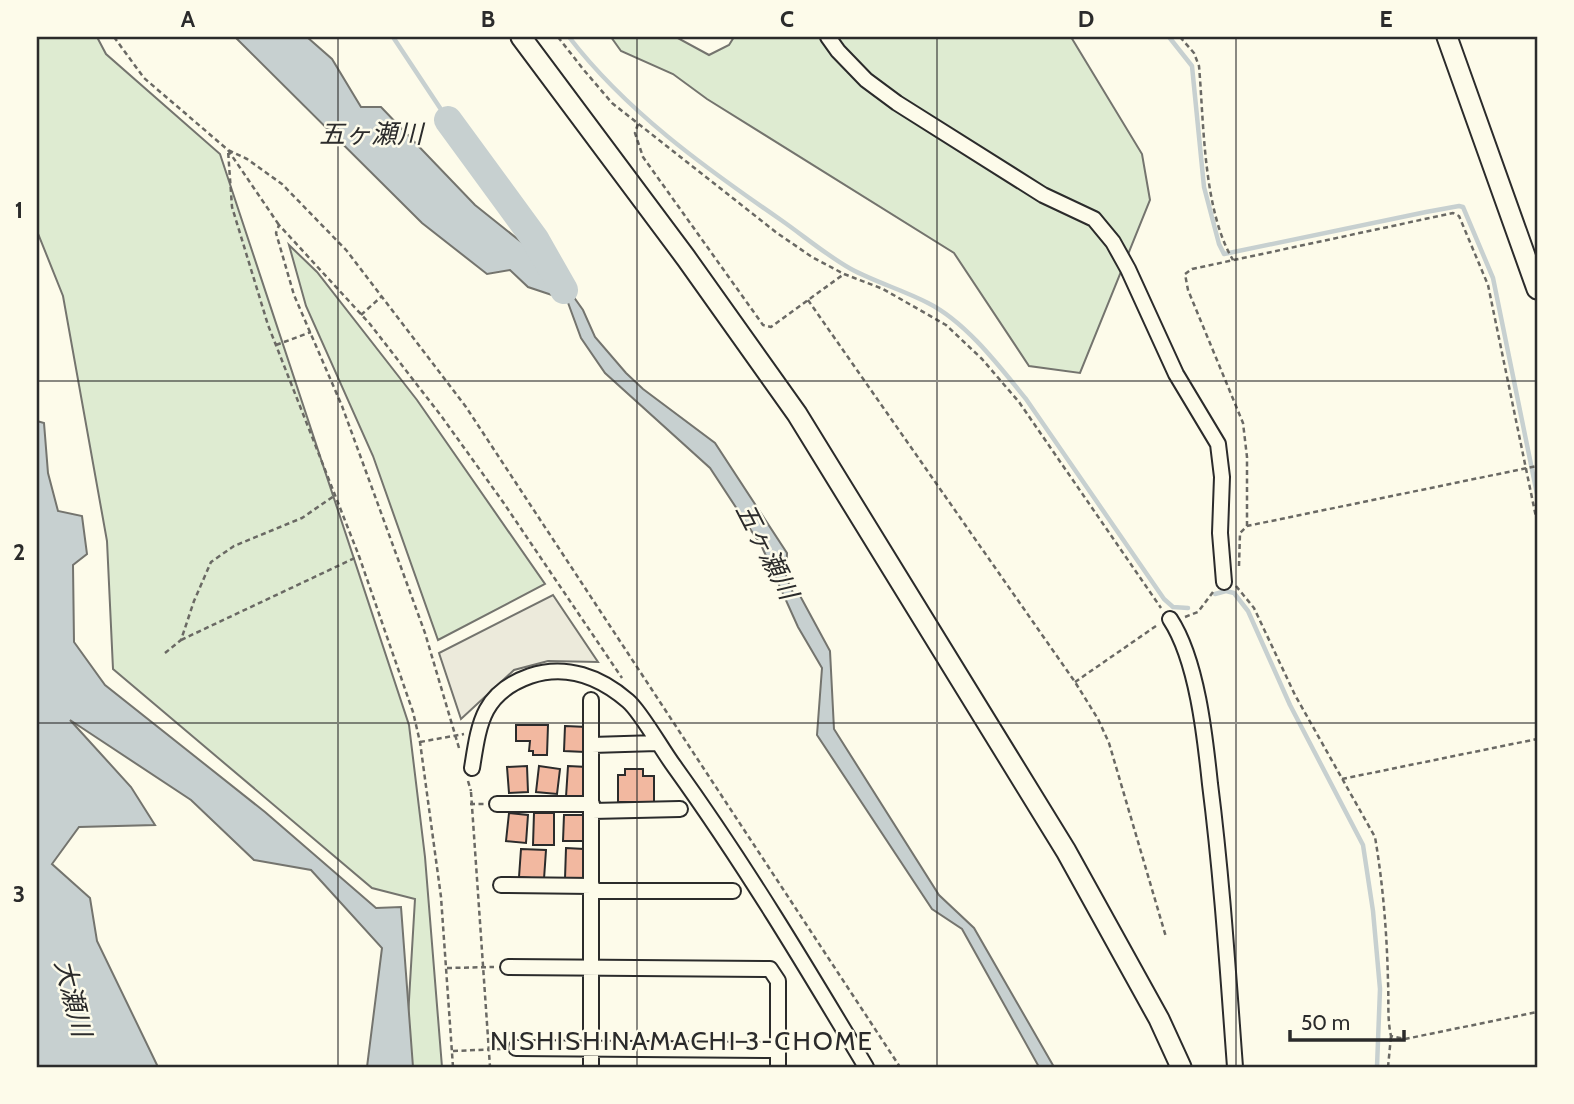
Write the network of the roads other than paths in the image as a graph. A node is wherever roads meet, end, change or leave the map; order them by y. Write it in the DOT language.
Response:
graph roads {
  1 [pos="521,37"];
  2 [pos="828,37"];
  3 [pos="1447,37"];
  4 [pos="1537,289"];
  5 [pos="1231,580"];
  6 [pos="1170,619"];
  7 [pos="591,700"];
  8 [pos="657,743"];
  9 [pos="592,745"];
  10 [pos="467,769"];
  11 [pos="497,804"];
  12 [pos="592,807"];
  13 [pos="680,809"];
  14 [pos="501,885"];
  15 [pos="592,889"];
  16 [pos="733,891"];
  17 [pos="508,967"];
  18 [pos="592,968"];
  19 [pos="516,1048"];
  20 [pos="591,1049"];
  21 [pos="778,1049"];
  22 [pos="591,1067"];
  23 [pos="778,1067"];
  24 [pos="866,1067"];
  25 [pos="1181,1067"];
  26 [pos="1235,1067"];
  1 -- 25 [label="street"];
  2 -- 5 [label="street"];
  3 -- 4 [label="street"];
  6 -- 26 [label="street"];
  7 -- 9 [label="street"];
  8 -- 9 [label="street"];
  8 -- 10 [label="street"];
  8 -- 24 [label="street"];
  9 -- 12 [label="street"];
  11 -- 12 [label="street"];
  12 -- 13 [label="street"];
  12 -- 15 [label="street"];
  14 -- 15 [label="street"];
  15 -- 16 [label="street"];
  15 -- 18 [label="street"];
  17 -- 18 [label="street"];
  18 -- 20 [label="street"];
  18 -- 21 [label="street"];
  19 -- 20 [label="street"];
  20 -- 21 [label="street"];
  20 -- 22 [label="street"];
  21 -- 23 [label="street"];
}
